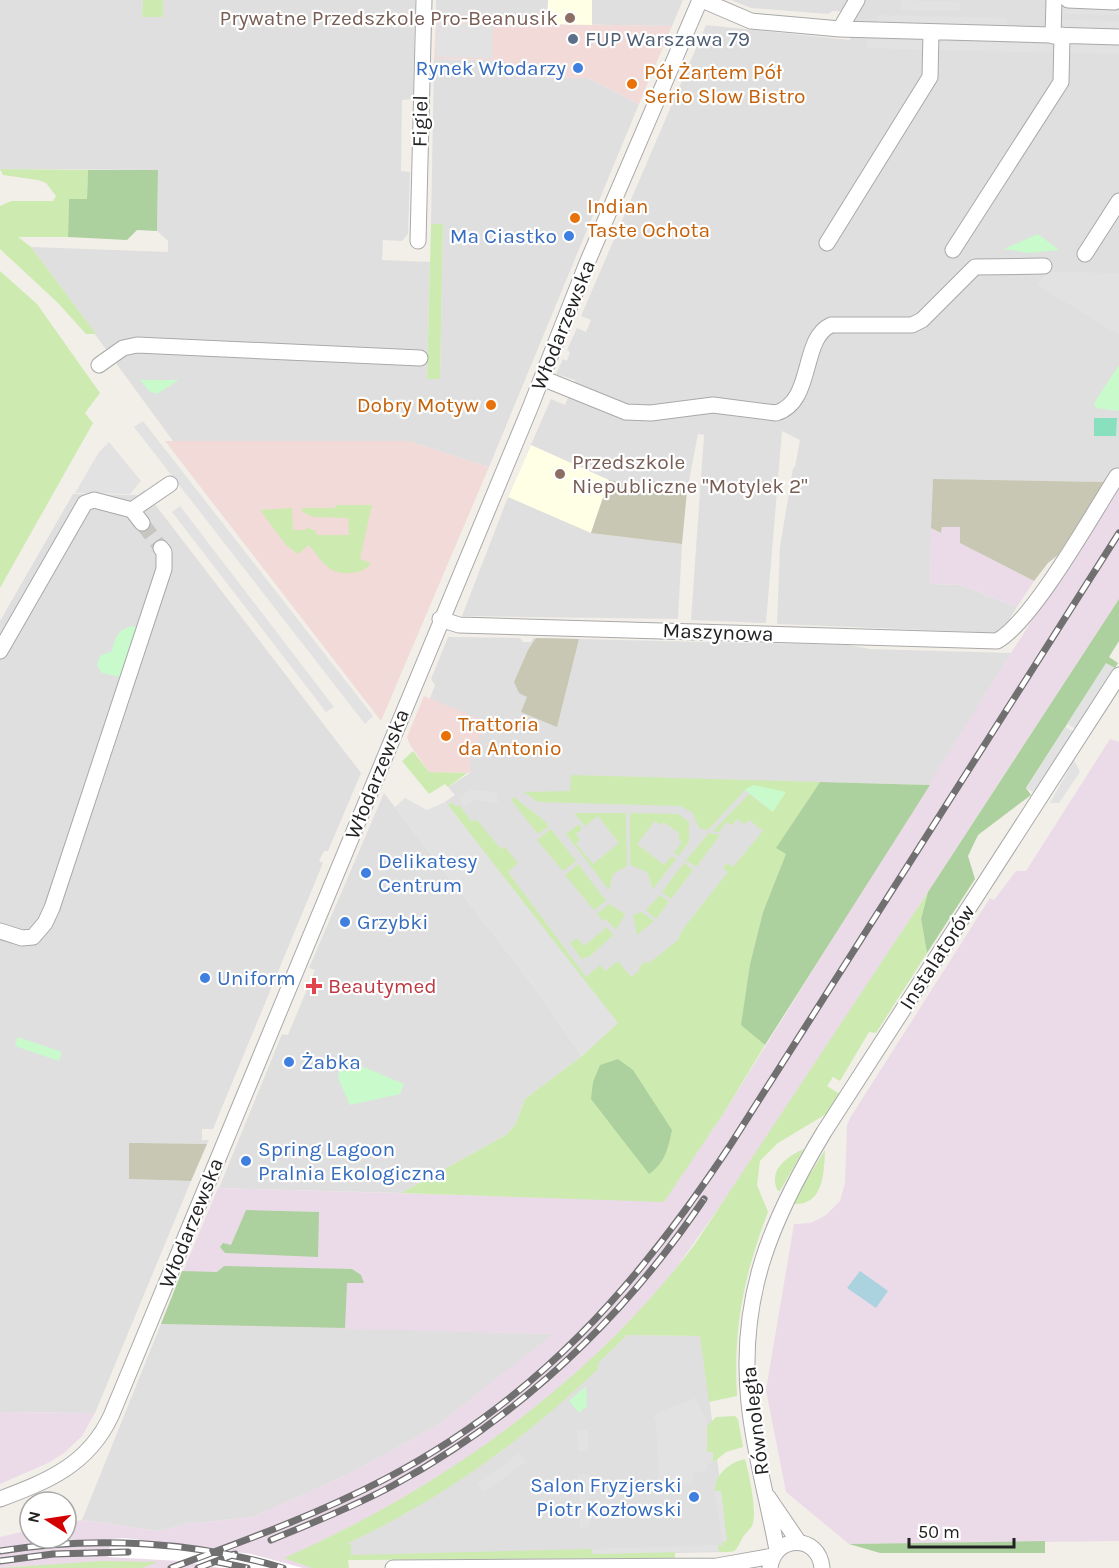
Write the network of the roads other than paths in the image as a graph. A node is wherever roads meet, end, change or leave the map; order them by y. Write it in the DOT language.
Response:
graph roads {
  1 [pos="424,0"];
  2 [pos="701,0"];
  3 [pos="857,0"];
  4 [pos="1054,0"];
  5 [pos="1068,0"];
  6 [pos="1115,2"];
  7 [pos="840,29"];
  8 [pos="931,32"];
  9 [pos="1058,35"];
  10 [pos="1119,37"];
  11 [pos="1119,201"];
  12 [pos="418,241"];
  13 [pos="827,243"];
  14 [pos="953,250"];
  15 [pos="1085,254"];
  16 [pos="1044,266"];
  17 [pos="420,358"];
  18 [pos="99,365"];
  19 [pos="542,378"];
  20 [pos="1117,476"];
  21 [pos="170,484"];
  22 [pos="161,548"];
  23 [pos="440,619"];
  24 [pos="0,651"];
  25 [pos="1119,675"];
  26 [pos="0,931"];
  27 [pos="766,1246"];
  28 [pos="763,1490"];
  29 [pos="0,1499"];
  30 [pos="798,1541"];
  31 [pos="773,1558"];
  32 [pos="721,1567"];
  33 [pos="393,1568"];
  34 [pos="822,1568"];
  1 -- 12 [label="street, Figiel"];
  2 -- 7 [label="street"];
  2 -- 19 [label="street, Włodarzewska"];
  3 -- 7 [label="street"];
  4 -- 9 [label="street"];
  5 -- 6 [label="street"];
  7 -- 8 [label="street"];
  8 -- 9 [label="street"];
  8 -- 13 [label="street"];
  9 -- 10 [label="street"];
  9 -- 14 [label="street"];
  11 -- 15 [label="street"];
  16 -- 19 [label="street"];
  17 -- 18 [label="street"];
  19 -- 23 [label="street, Włodarzewska"];
  20 -- 23 [label="street, Maszynowa"];
  21 -- 24 [label="street"];
  22 -- 26 [label="street"];
  23 -- 29 [label="street, Włodarzewska"];
  25 -- 27 [label="street, Instalatorów"];
  27 -- 28 [label="street, Równoległa"];
  28 -- 30 [label="street, Równoległa"];
  28 -- 31 [label="street, Równoległa"];
  30 -- 31 [label="street"];
  30 -- 34 [label="street, Równoległa"];
  31 -- 32 [label="street"];
  32 -- 33 [label="street"];
}
